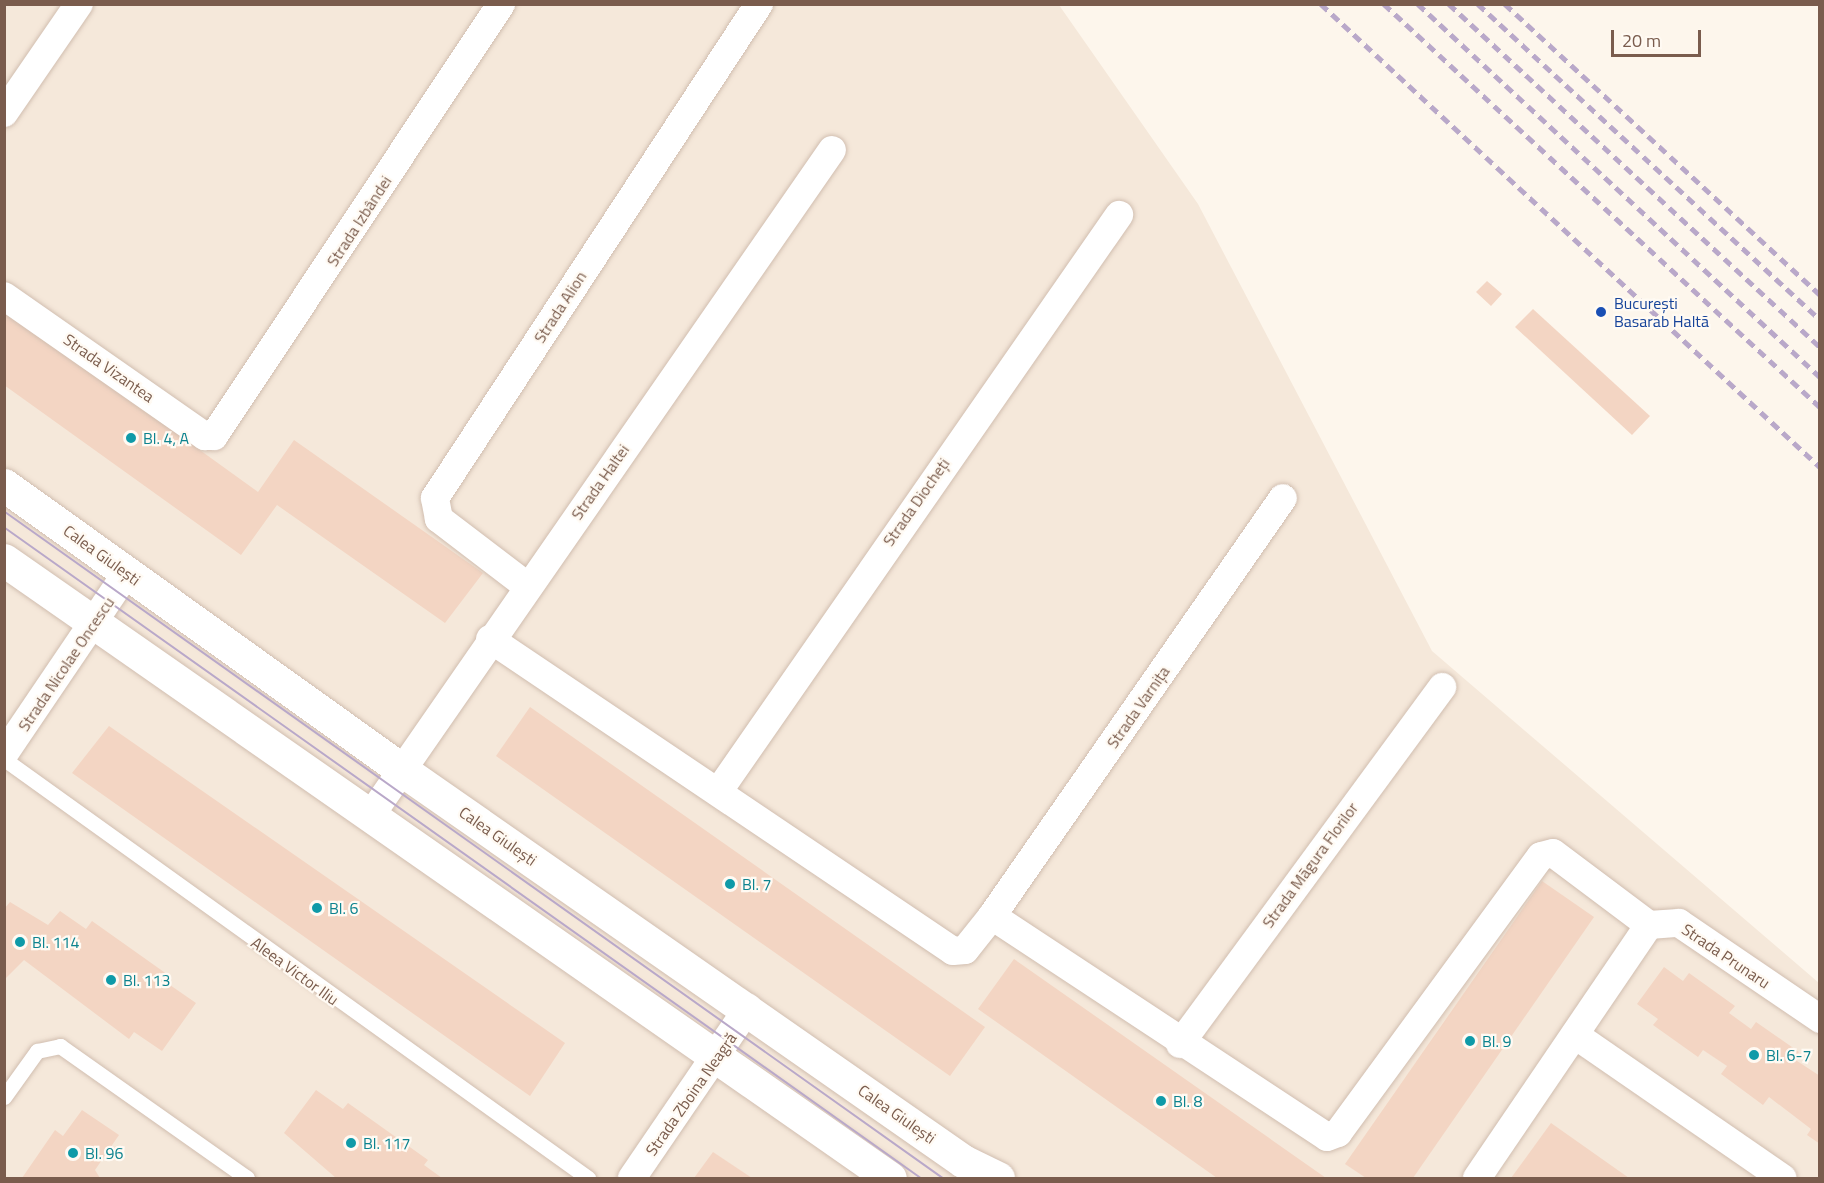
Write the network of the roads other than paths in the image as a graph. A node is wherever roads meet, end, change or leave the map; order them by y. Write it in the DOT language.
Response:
graph roads {
  1 [pos="79,4"];
  2 [pos="501,4"];
  3 [pos="759,4"];
  4 [pos="4,113"];
  5 [pos="832,150"];
  6 [pos="1119,215"];
  7 [pos="4,296"];
  8 [pos="214,436"];
  9 [pos="4,485"];
  10 [pos="1283,498"];
  11 [pos="4,560"];
  12 [pos="127,572"];
  13 [pos="527,586"];
  14 [pos="93,624"];
  15 [pos="490,639"];
  16 [pos="1442,687"];
  17 [pos="4,754"];
  18 [pos="4,759"];
  19 [pos="402,770"];
  20 [pos="718,792"];
  21 [pos="371,815"];
  22 [pos="992,916"];
  23 [pos="1649,925"];
  24 [pos="748,1008"];
  25 [pos="1820,1019"];
  26 [pos="1575,1035"];
  27 [pos="1180,1044"];
  28 [pos="716,1057"];
  29 [pos="4,1097"];
  30 [pos="247,1179"];
  31 [pos="588,1179"];
  32 [pos="632,1179"];
  33 [pos="890,1179"];
  34 [pos="998,1179"];
  35 [pos="1478,1179"];
  36 [pos="1782,1179"];
  1 -- 4 [label="street"];
  2 -- 8 [label="street, Strada Izbândei"];
  3 -- 13 [label="street, Strada Alion"];
  5 -- 13 [label="street, Strada Haltei"];
  6 -- 20 [label="street, Strada Diocheți"];
  7 -- 8 [label="street, Strada Vizantea"];
  9 -- 12 [label="main road, Calea Giulești"];
  10 -- 22 [label="street, Strada Varnița"];
  11 -- 14 [label="main road"];
  12 -- 14 [label="street, Strada Nicolae Oncescu"];
  12 -- 19 [label="main road, Calea Giulești"];
  13 -- 15 [label="street, Strada Haltei"];
  14 -- 17 [label="street, Strada Nicolae Oncescu"];
  14 -- 21 [label="main road"];
  15 -- 19 [label="street, Strada Haltei"];
  15 -- 20 [label="street, Strada Varnița"];
  16 -- 27 [label="street, Strada Măgura Florilor"];
  18 -- 31 [label="lane, Aleea Victor Iliu"];
  19 -- 21 [label="street, Strada Haltei"];
  19 -- 24 [label="main road, Calea Giulești"];
  20 -- 22 [label="street, Strada Varnița"];
  21 -- 28 [label="main road"];
  22 -- 27 [label="street"];
  23 -- 25 [label="street, Strada Prunaru"];
  23 -- 26 [label="street"];
  23 -- 27 [label="street"];
  24 -- 28 [label="street, Strada Zboina Neagră"];
  24 -- 34 [label="main road, Calea Giulești"];
  26 -- 35 [label="street"];
  26 -- 36 [label="street"];
  28 -- 32 [label="street, Strada Zboina Neagră"];
  28 -- 33 [label="main road"];
  29 -- 30 [label="lane"];
}
